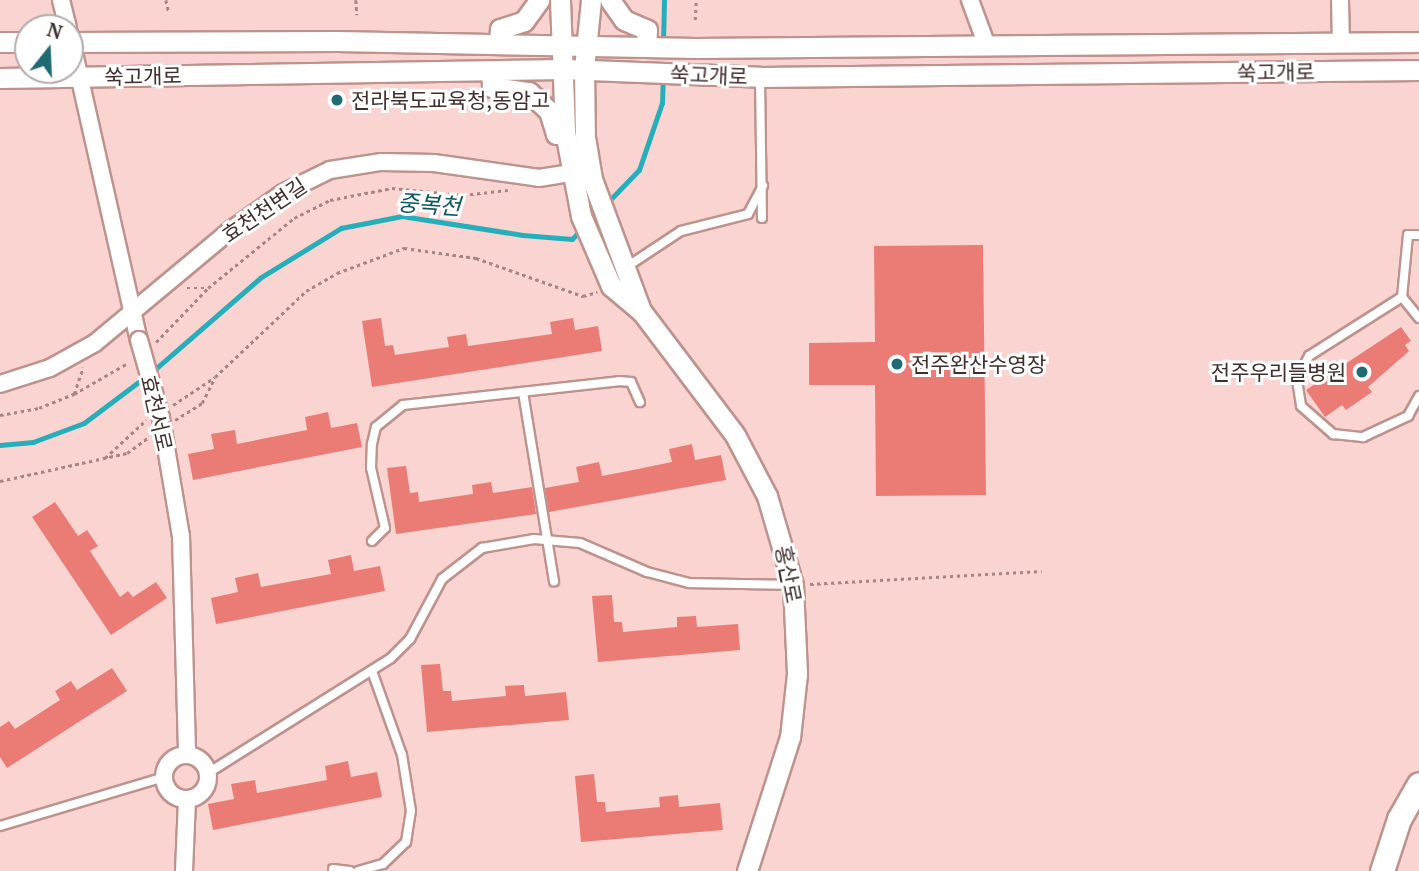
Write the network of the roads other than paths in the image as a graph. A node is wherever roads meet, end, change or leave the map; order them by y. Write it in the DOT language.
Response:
graph roads {
  1 [pos="539,0"];
  2 [pos="560,0"];
  3 [pos="591,0"];
  4 [pos="610,0"];
  5 [pos="970,0"];
  6 [pos="1340,0"];
  7 [pos="84,37"];
  8 [pos="638,39"];
  9 [pos="1419,42"];
  10 [pos="499,43"];
  11 [pos="1341,43"];
  12 [pos="562,45"];
  13 [pos="589,46"];
  14 [pos="987,46"];
  15 [pos="564,69"];
  16 [pos="584,69"];
  17 [pos="1419,70"];
  18 [pos="491,71"];
  19 [pos="84,77"];
  20 [pos="760,77"];
  21 [pos="82,84"];
  22 [pos="565,132"];
  23 [pos="573,181"];
  24 [pos="763,186"];
  25 [pos="762,218"];
  26 [pos="1419,235"];
  27 [pos="625,268"];
  28 [pos="1402,297"];
  29 [pos="642,312"];
  30 [pos="132,313"];
  31 [pos="1419,318"];
  32 [pos="0,384"];
  33 [pos="523,392"];
  34 [pos="1419,396"];
  35 [pos="639,402"];
  36 [pos="372,541"];
  37 [pos="548,541"];
  38 [pos="554,582"];
  39 [pos="793,585"];
  40 [pos="372,671"];
  41 [pos="187,755"];
  42 [pos="208,774"];
  43 [pos="164,777"];
  44 [pos="1419,784"];
  45 [pos="187,799"];
  46 [pos="0,826"];
  47 [pos="333,869"];
  48 [pos="184,871"];
  49 [pos="350,871"];
  50 [pos="358,871"];
  51 [pos="747,871"];
  52 [pos="1382,871"];
  1 -- 10 [label="street"];
  2 -- 12 [label="street, 홍산로"];
  3 -- 13 [label="street, 홍산로"];
  4 -- 8 [label="street"];
  5 -- 14 [label="street"];
  6 -- 11 [label="street"];
  7 -- 10 [label="street, 쑥고개로"];
  8 -- 13 [label="street, 쑥고개로"];
  8 -- 14 [label="street, 쑥고개로"];
  9 -- 11 [label="street, 쑥고개로"];
  10 -- 12 [label="street, 쑥고개로"];
  11 -- 14 [label="street, 쑥고개로"];
  12 -- 13 [label="street, 쑥고개로"];
  12 -- 15 [label="street, 홍산로"];
  13 -- 16 [label="street, 홍산로"];
  15 -- 16 [label="street, 쑥고개로"];
  15 -- 18 [label="street, 쑥고개로"];
  15 -- 22 [label="street, 홍산로"];
  16 -- 20 [label="street, 쑥고개로"];
  16 -- 27 [label="street, 홍산로"];
  17 -- 20 [label="street, 쑥고개로"];
  18 -- 19 [label="street, 쑥고개로"];
  18 -- 22 [label="street"];
  20 -- 24 [label="lane"];
  21 -- 30 [label="street, 효천서로"];
  22 -- 23 [label="street, 홍산로"];
  23 -- 29 [label="street, 홍산로"];
  23 -- 30 [label="street, 효천천변길"];
  24 -- 25 [label="lane"];
  24 -- 27 [label="lane"];
  26 -- 28 [label="lane"];
  27 -- 29 [label="street, 홍산로"];
  28 -- 31 [label="lane"];
  28 -- 34 [label="lane"];
  29 -- 39 [label="street, 홍산로"];
  30 -- 32 [label="street, 효천천변길"];
  30 -- 41 [label="street, 효천서로, bridge"];
  33 -- 35 [label="lane"];
  33 -- 36 [label="lane"];
  33 -- 37 [label="lane"];
  37 -- 38 [label="lane"];
  37 -- 39 [label="lane"];
  37 -- 40 [label="lane"];
  39 -- 51 [label="street, 홍산로"];
  40 -- 42 [label="lane"];
  40 -- 50 [label="lane"];
  41 -- 42 [label="street"];
  41 -- 43 [label="street"];
  42 -- 45 [label="street"];
  43 -- 45 [label="street"];
  43 -- 46 [label="lane"];
  44 -- 52 [label="main road"];
  45 -- 48 [label="street"];
  47 -- 49 [label="lane"];
}
